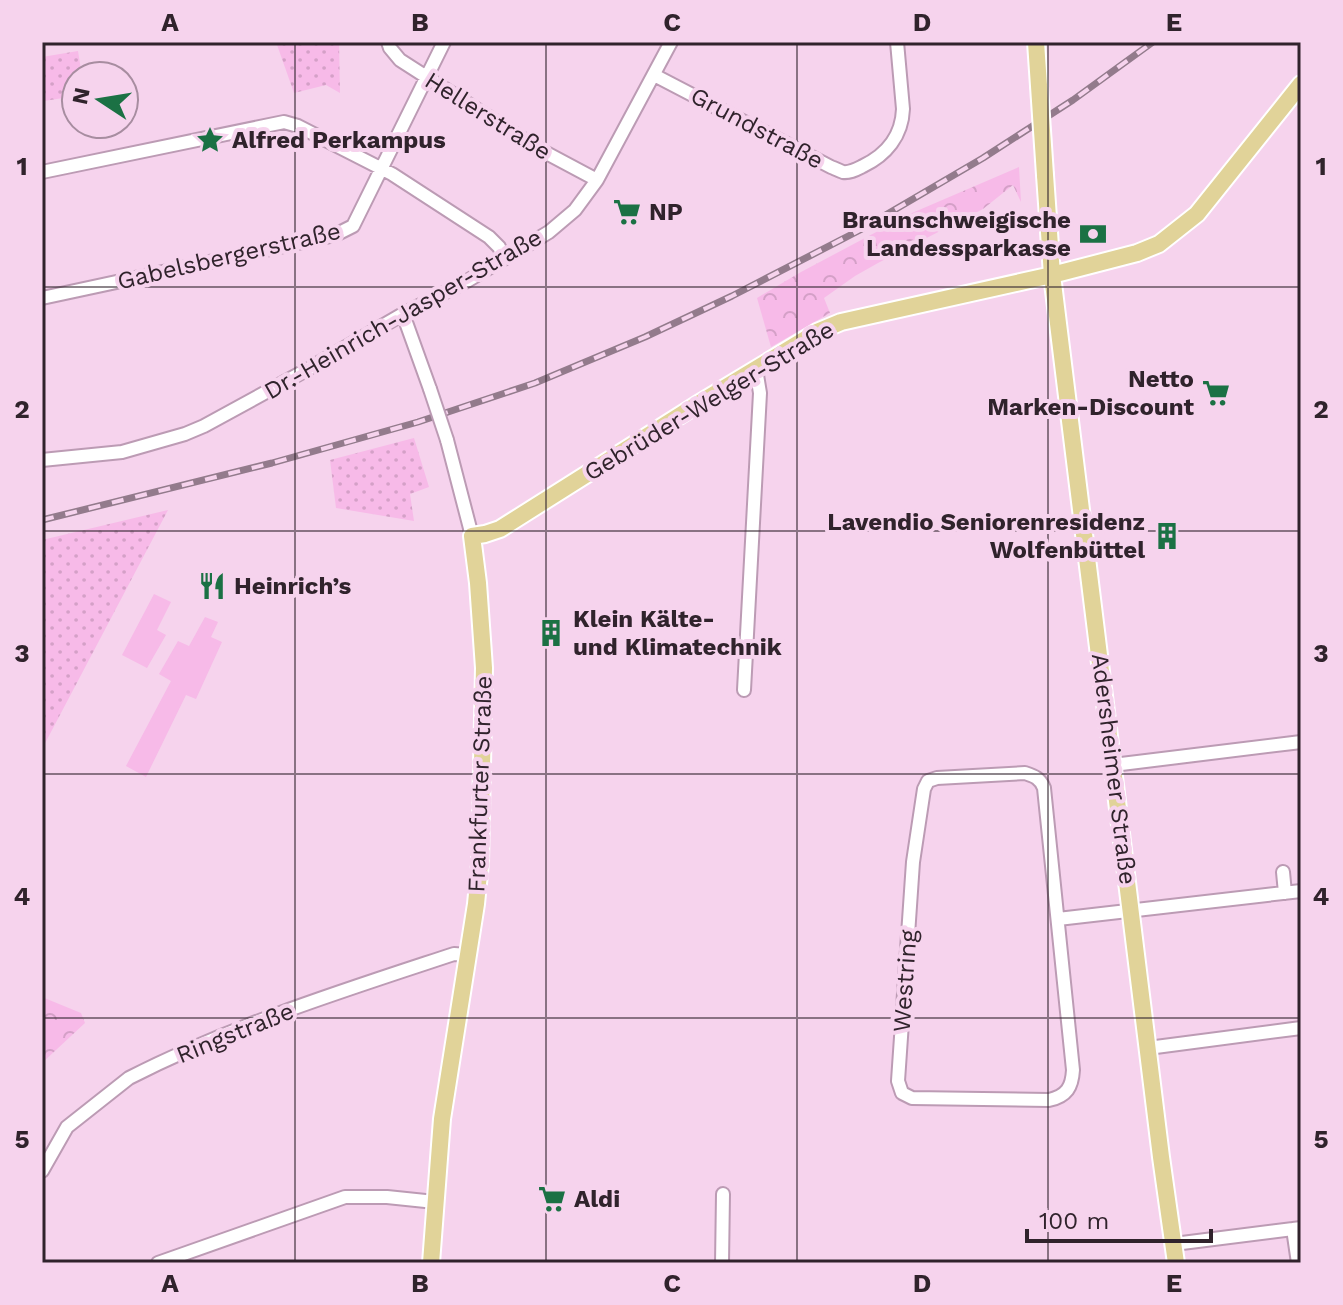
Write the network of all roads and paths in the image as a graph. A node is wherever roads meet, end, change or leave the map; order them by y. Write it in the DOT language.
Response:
graph roads {
  1 [pos="388,42"];
  2 [pos="444,42"];
  3 [pos="671,42"];
  4 [pos="897,42"];
  5 [pos="1036,42"];
  6 [pos="654,75"];
  7 [pos="427,77"];
  8 [pos="1301,84"];
  9 [pos="381,168"];
  10 [pos="42,172"];
  11 [pos="597,180"];
  12 [pos="504,258"];
  13 [pos="1052,275"];
  14 [pos="42,298"];
  15 [pos="403,314"];
  16 [pos="756,369"];
  17 [pos="42,460"];
  18 [pos="472,536"];
  19 [pos="744,690"];
  20 [pos="1301,742"];
  21 [pos="1113,765"];
  22 [pos="1283,872"];
  23 [pos="1301,891"];
  24 [pos="1285,893"];
  25 [pos="1132,912"];
  26 [pos="1058,919"];
  27 [pos="467,955"];
  28 [pos="1301,1028"];
  29 [pos="1148,1048"];
  30 [pos="42,1171"];
  31 [pos="723,1194"];
  32 [pos="435,1202"];
  33 [pos="1297,1228"];
  34 [pos="1174,1244"];
  35 [pos="158,1263"];
  36 [pos="431,1263"];
  37 [pos="722,1263"];
  38 [pos="1176,1263"];
  39 [pos="1298,1263"];
  1 -- 7 [label="street, Hellerstraße"];
  2 -- 7 [label="street, Gabelsbergerstraße"];
  3 -- 6 [label="street, Dr.-Heinrich-Jasper-Straße"];
  4 -- 6 [label="street, Grundstraße"];
  5 -- 13 [label="main road, Adersheimer Straße, bridge"];
  6 -- 11 [label="street, Dr.-Heinrich-Jasper-Straße"];
  7 -- 9 [label="street, Gabelsbergerstraße"];
  7 -- 11 [label="street, Hellerstraße"];
  8 -- 13 [label="main road, Gebrüder-Welger-Straße"];
  9 -- 10 [label="street"];
  9 -- 12 [label="street"];
  9 -- 14 [label="street, Gabelsbergerstraße"];
  11 -- 12 [label="street, Dr.-Heinrich-Jasper-Straße"];
  12 -- 15 [label="street, Dr.-Heinrich-Jasper-Straße"];
  13 -- 16 [label="main road, Gebrüder-Welger-Straße"];
  13 -- 21 [label="main road, Adersheimer Straße"];
  15 -- 17 [label="street, Dr.-Heinrich-Jasper-Straße"];
  15 -- 18 [label="street, Frankfurter Straße, bridge"];
  16 -- 18 [label="main road, Gebrüder-Welger-Straße"];
  16 -- 19 [label="street"];
  18 -- 27 [label="main road, Frankfurter Straße"];
  20 -- 21 [label="street"];
  21 -- 25 [label="main road, Adersheimer Straße"];
  22 -- 24 [label="street"];
  23 -- 24 [label="street"];
  24 -- 25 [label="street"];
  25 -- 26 [label="street"];
  25 -- 29 [label="main road, Adersheimer Straße"];
  26 -- 26 [label="street, Westring"];
  27 -- 30 [label="street, Ringstraße"];
  27 -- 32 [label="main road, Frankfurter Straße"];
  28 -- 29 [label="street"];
  29 -- 34 [label="main road, Adersheimer Straße"];
  31 -- 37 [label="street"];
  32 -- 35 [label="street"];
  32 -- 36 [label="main road, Frankfurter Straße"];
  33 -- 34 [label="street"];
  33 -- 39 [label="street"];
  34 -- 38 [label="main road, Adersheimer Straße"];
}
